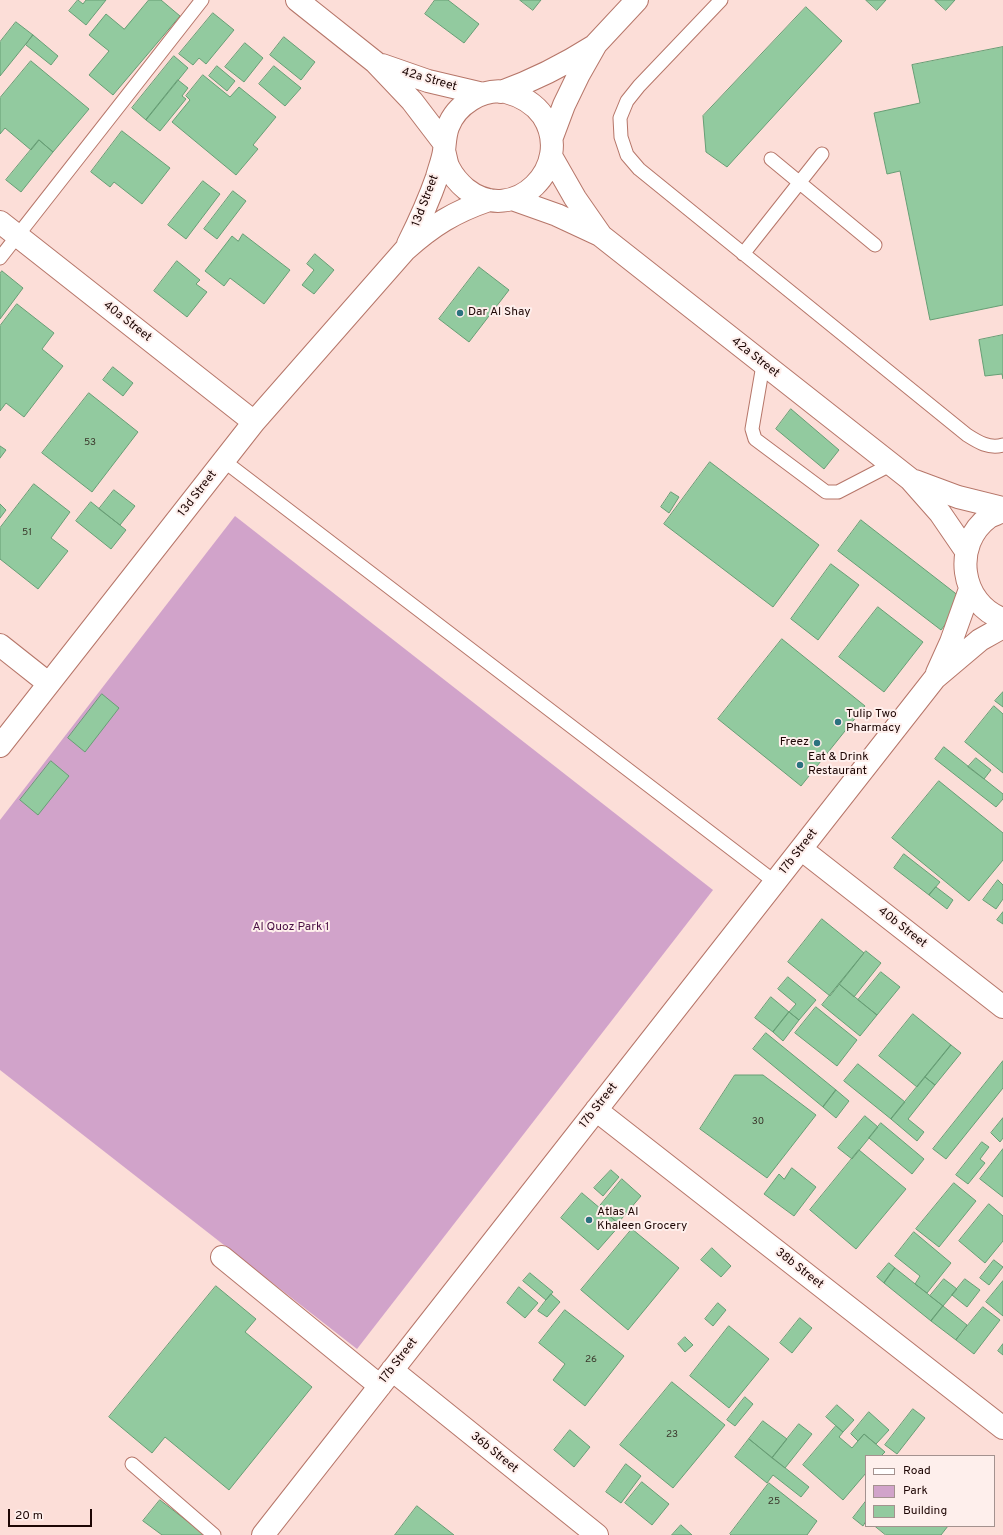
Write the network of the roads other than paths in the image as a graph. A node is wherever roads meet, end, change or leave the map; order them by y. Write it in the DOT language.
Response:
graph roads {
  1 [pos="202,0"];
  2 [pos="298,0"];
  3 [pos="637,0"];
  4 [pos="721,0"];
  5 [pos="596,44"];
  6 [pos="375,62"];
  7 [pos="492,93"];
  8 [pos="444,147"];
  9 [pos="551,147"];
  10 [pos="822,154"];
  11 [pos="771,159"];
  12 [pos="800,183"];
  13 [pos="512,199"];
  14 [pos="489,200"];
  15 [pos="0,222"];
  16 [pos="600,235"];
  17 [pos="17,236"];
  18 [pos="875,245"];
  19 [pos="405,250"];
  20 [pos="743,254"];
  21 [pos="0,258"];
  22 [pos="764,364"];
  23 [pos="254,422"];
  24 [pos="1003,445"];
  25 [pos="224,461"];
  26 [pos="892,464"];
  27 [pos="910,479"];
  28 [pos="1003,508"];
  29 [pos="1003,511"];
  30 [pos="966,551"];
  31 [pos="970,589"];
  32 [pos="1003,619"];
  33 [pos="1003,627"];
  34 [pos="0,645"];
  35 [pos="935,678"];
  36 [pos="48,683"];
  37 [pos="0,746"];
  38 [pos="801,849"];
  39 [pos="775,882"];
  40 [pos="1003,1007"];
  41 [pos="596,1110"];
  42 [pos="222,1257"];
  43 [pos="386,1378"];
  44 [pos="1003,1428"];
  45 [pos="132,1464"];
  46 [pos="214,1535"];
  47 [pos="263,1535"];
  48 [pos="597,1535"];
  1 -- 17 [label="lane"];
  2 -- 6 [label="street, 42a Street"];
  3 -- 5 [label="street"];
  4 -- 20 [label="lane"];
  5 -- 7 [label="street"];
  5 -- 9 [label="street"];
  6 -- 7 [label="street, 42a Street"];
  6 -- 8 [label="street, 42a Street"];
  7 -- 8 [label="street"];
  7 -- 9 [label="street"];
  8 -- 14 [label="street"];
  8 -- 19 [label="street, 13d Street"];
  9 -- 13 [label="street"];
  9 -- 16 [label="street, 42a Street"];
  10 -- 12 [label="lane"];
  11 -- 12 [label="lane"];
  12 -- 18 [label="lane"];
  12 -- 20 [label="lane"];
  13 -- 14 [label="street"];
  13 -- 16 [label="street, 42a Street"];
  14 -- 19 [label="street, 13d Street"];
  15 -- 17 [label="street, 40a Street"];
  16 -- 22 [label="street, 42a Street"];
  17 -- 21 [label="lane"];
  17 -- 23 [label="street, 40a Street"];
  19 -- 23 [label="street, 13d Street"];
  20 -- 24 [label="lane"];
  22 -- 26 [label="street, 42a Street"];
  22 -- 26 [label="lane"];
  23 -- 25 [label="street, 13d Street"];
  25 -- 36 [label="street, 13d Street"];
  25 -- 39 [label="lane"];
  26 -- 27 [label="street, 42a Street"];
  27 -- 28 [label="street, 42a Street"];
  27 -- 30 [label="street, 42a Street"];
  29 -- 30 [label="street"];
  30 -- 31 [label="street"];
  31 -- 32 [label="street"];
  31 -- 35 [label="street, 17b Street"];
  33 -- 35 [label="street, 17b Street"];
  34 -- 36 [label="street"];
  35 -- 38 [label="street, 17b Street"];
  36 -- 37 [label="street, 13d Street"];
  38 -- 39 [label="street, 17b Street"];
  38 -- 40 [label="street, 40b Street"];
  39 -- 41 [label="street, 17b Street"];
  41 -- 43 [label="street, 17b Street"];
  41 -- 44 [label="street, 38b Street"];
  42 -- 43 [label="street, 36b Street"];
  43 -- 47 [label="street, 17b Street"];
  43 -- 48 [label="street, 36b Street"];
  45 -- 46 [label="lane"];
}
